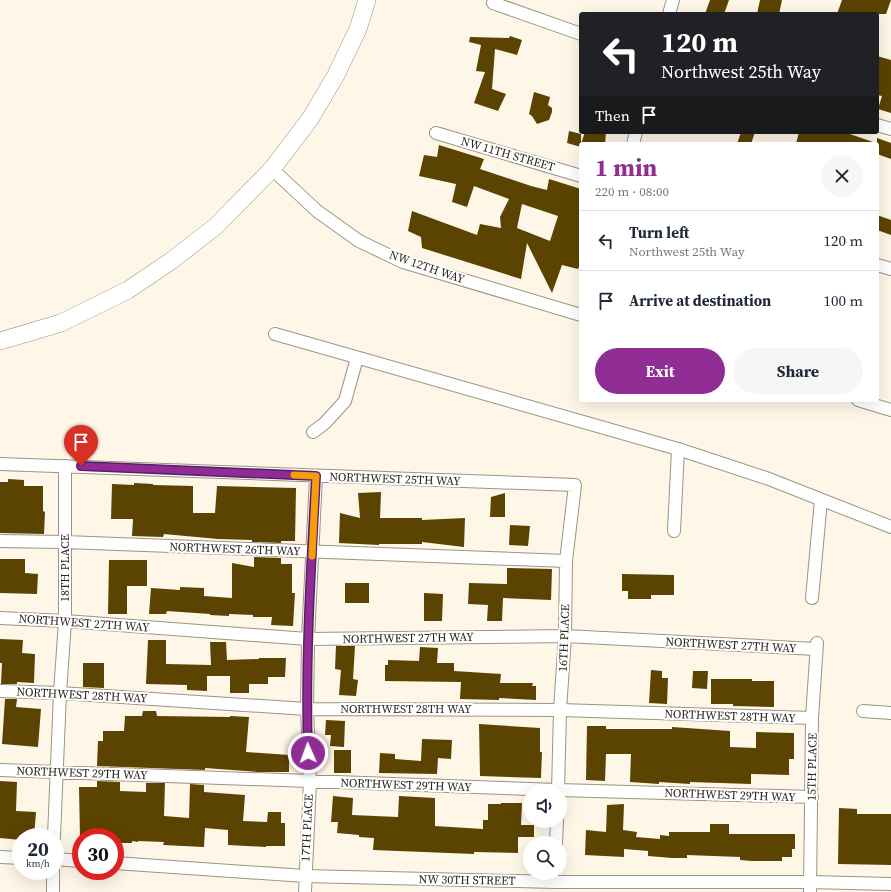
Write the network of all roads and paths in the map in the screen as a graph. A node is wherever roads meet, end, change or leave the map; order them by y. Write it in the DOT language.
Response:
graph roads {
  1 [pos="367,0"];
  2 [pos="673,0"];
  3 [pos="493,3"];
  4 [pos="670,12"];
  5 [pos="579,33"];
  6 [pos="879,126"];
  7 [pos="891,129"];
  8 [pos="436,133"];
  9 [pos="272,169"];
  10 [pos="579,175"];
  11 [pos="879,266"];
  12 [pos="891,269"];
  13 [pos="579,314"];
  14 [pos="275,334"];
  15 [pos="0,341"];
  16 [pos="358,358"];
  17 [pos="865,402"];
  18 [pos="891,410"];
  19 [pos="313,432"];
  20 [pos="678,449"];
  21 [pos="0,464"];
  22 [pos="65,466"];
  23 [pos="316,476"];
  24 [pos="574,485"];
  25 [pos="821,500"];
  26 [pos="891,527"];
  27 [pos="674,532"];
  28 [pos="0,541"];
  29 [pos="65,542"];
  30 [pos="312,552"];
  31 [pos="566,561"];
  32 [pos="812,598"];
  33 [pos="0,618"];
  34 [pos="65,621"];
  35 [pos="565,636"];
  36 [pos="308,639"];
  37 [pos="816,646"];
  38 [pos="0,691"];
  39 [pos="60,693"];
  40 [pos="307,709"];
  41 [pos="560,710"];
  42 [pos="863,711"];
  43 [pos="891,712"];
  44 [pos="812,718"];
  45 [pos="0,770"];
  46 [pos="57,773"];
  47 [pos="310,782"];
  48 [pos="558,784"];
  49 [pos="523,790"];
  50 [pos="567,791"];
  51 [pos="812,797"];
  52 [pos="54,828"];
  53 [pos="0,857"];
  54 [pos="12,858"];
  55 [pos="124,864"];
  56 [pos="305,876"];
  57 [pos="53,880"];
  58 [pos="555,882"];
  59 [pos="891,884"];
  60 [pos="810,887"];
  61 [pos="53,892"];
  62 [pos="305,892"];
  1 -- 9 [label="street"];
  2 -- 4 [label="street"];
  3 -- 5 [label="street"];
  6 -- 7 [label="street"];
  8 -- 10 [label="street, NW 11TH STREET"];
  9 -- 13 [label="street, NW 12TH WAY"];
  9 -- 15 [label="street"];
  11 -- 12 [label="street"];
  14 -- 16 [label="street"];
  16 -- 19 [label="street"];
  16 -- 20 [label="street"];
  17 -- 18 [label="street"];
  20 -- 25 [label="street"];
  20 -- 27 [label="street"];
  21 -- 22 [label="street, NORTHWEST 25TH WAY"];
  22 -- 23 [label="street, NORTHWEST 25TH WAY"];
  22 -- 29 [label="street, 18TH PLACE"];
  23 -- 24 [label="street, NORTHWEST 25TH WAY"];
  23 -- 30 [label="street, 17TH PLACE"];
  24 -- 31 [label="street, 16TH PLACE"];
  25 -- 26 [label="street"];
  25 -- 32 [label="street"];
  28 -- 29 [label="street, NORTHWEST 26TH WAY"];
  29 -- 30 [label="street, NORTHWEST 26TH WAY"];
  29 -- 34 [label="street, 18TH PLACE"];
  30 -- 31 [label="street, NORTHWEST 26TH WAY"];
  30 -- 36 [label="street, 17TH PLACE"];
  31 -- 35 [label="street, 16TH PLACE"];
  33 -- 34 [label="street, NORTHWEST 27TH WAY"];
  34 -- 36 [label="street, NORTHWEST 27TH WAY"];
  34 -- 39 [label="street, 18TH PLACE"];
  35 -- 36 [label="street, NORTHWEST 27TH WAY"];
  35 -- 37 [label="street, NORTHWEST 27TH WAY"];
  35 -- 41 [label="street, 16TH PLACE"];
  36 -- 40 [label="street, 17TH PLACE"];
  37 -- 44 [label="street, 15TH PLACE"];
  38 -- 39 [label="street, NORTHWEST 28TH WAY"];
  39 -- 40 [label="street, NORTHWEST 28TH WAY"];
  39 -- 46 [label="street, 18TH PLACE"];
  40 -- 41 [label="street, NORTHWEST 28TH WAY"];
  40 -- 47 [label="street, 17TH PLACE"];
  41 -- 44 [label="street, NORTHWEST 28TH WAY"];
  41 -- 48 [label="street, 16TH PLACE"];
  42 -- 43 [label="street"];
  44 -- 51 [label="street, 15TH PLACE"];
  45 -- 46 [label="street, NORTHWEST 29TH WAY"];
  46 -- 47 [label="street, NORTHWEST 29TH WAY"];
  46 -- 52 [label="street, 18TH PLACE"];
  47 -- 49 [label="street, NORTHWEST 29TH WAY"];
  47 -- 56 [label="street, 17TH PLACE"];
  50 -- 51 [label="street, NORTHWEST 29TH WAY"];
  51 -- 60 [label="street, 15TH PLACE"];
  53 -- 54 [label="street"];
  55 -- 56 [label="street, NW 30TH STREET"];
  56 -- 58 [label="street, NW 30TH STREET"];
  56 -- 62 [label="street, 17TH PLACE"];
  57 -- 61 [label="street"];
  58 -- 60 [label="street, NW 30TH STREET"];
  59 -- 60 [label="street, NW 30TH STREET"];
}
